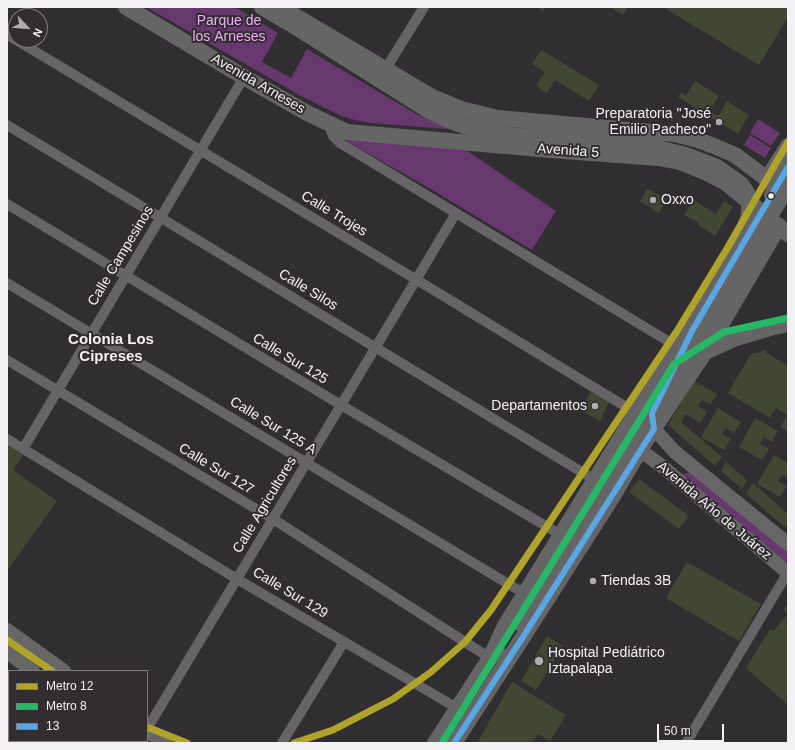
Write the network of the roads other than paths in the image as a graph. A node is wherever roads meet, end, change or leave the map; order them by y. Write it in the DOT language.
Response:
graph roads {
  1 [pos="126,7"];
  2 [pos="262,7"];
  3 [pos="280,7"];
  4 [pos="424,7"];
  5 [pos="29,48"];
  6 [pos="385,70"];
  7 [pos="244,77"];
  8 [pos="328,123"];
  9 [pos="7,125"];
  10 [pos="788,146"];
  11 [pos="200,150"];
  12 [pos="788,167"];
  13 [pos="767,180"];
  14 [pos="788,186"];
  15 [pos="788,197"];
  16 [pos="7,204"];
  17 [pos="757,209"];
  18 [pos="456,213"];
  19 [pos="160,217"];
  20 [pos="784,230"];
  21 [pos="737,255"];
  22 [pos="723,270"];
  23 [pos="126,275"];
  24 [pos="417,280"];
  25 [pos="746,282"];
  26 [pos="7,283"];
  27 [pos="788,324"];
  28 [pos="91,334"];
  29 [pos="676,346"];
  30 [pos="376,347"];
  31 [pos="705,352"];
  32 [pos="7,360"];
  33 [pos="58,390"];
  34 [pos="341,405"];
  35 [pos="636,413"];
  36 [pos="654,429"];
  37 [pos="7,439"];
  38 [pos="23,449"];
  39 [pos="640,450"];
  40 [pos="675,452"];
  41 [pos="307,463"];
  42 [pos="663,468"];
  43 [pos="595,480"];
  44 [pos="273,519"];
  45 [pos="561,535"];
  46 [pos="788,544"];
  47 [pos="788,573"];
  48 [pos="238,579"];
  49 [pos="524,594"];
  50 [pos="7,630"];
  51 [pos="344,642"];
  52 [pos="7,652"];
  53 [pos="490,658"];
  54 [pos="33,670"];
  55 [pos="63,670"];
  56 [pos="457,708"];
  57 [pos="148,728"];
  58 [pos="148,731"];
  59 [pos="165,743"];
  60 [pos="282,743"];
  61 [pos="435,743"];
  62 [pos="454,743"];
  63 [pos="686,743"];
  1 -- 7 [label="main road, Avenida Arneses"];
  2 -- 21 [label="main road, bridge"];
  3 -- 6 [label="main road"];
  4 -- 6 [label="street"];
  5 -- 11 [label="street, Calle Trojes"];
  6 -- 13 [label="main road, Avenida 5"];
  7 -- 8 [label="main road, Avenida Arneses"];
  7 -- 11 [label="street, Calle Campesinos"];
  8 -- 17 [label="main road, Avenida 5"];
  8 -- 18 [label="street"];
  9 -- 19 [label="street, Calle Silos"];
  10 -- 13 [label="main road"];
  11 -- 19 [label="street, Calle Campesinos"];
  11 -- 24 [label="street, Calle Trojes"];
  12 -- 21 [label="main road, bridge"];
  13 -- 15 [label="main road, Avenida 5"];
  14 -- 53 [label="main road, bridge"];
  16 -- 23 [label="street, Calle Sur 125"];
  17 -- 20 [label="main road, Avenida 5"];
  17 -- 22 [label="main road"];
  18 -- 24 [label="street, Calle Agricultores"];
  18 -- 29 [label="street"];
  19 -- 23 [label="street, Calle Campesinos"];
  19 -- 30 [label="street, Calle Silos"];
  20 -- 25 [label="main road"];
  21 -- 36 [label="main road"];
  22 -- 25 [label="main road"];
  22 -- 29 [label="main road"];
  23 -- 28 [label="street, Calle Campesinos"];
  23 -- 34 [label="street, Calle Sur 125"];
  24 -- 30 [label="street, Calle Agricultores"];
  24 -- 35 [label="street, Calle Trojes"];
  25 -- 31 [label="main road"];
  26 -- 28 [label="street, Calle Sur 125 A"];
  27 -- 31 [label="main road"];
  28 -- 33 [label="street, Calle Campesinos"];
  28 -- 41 [label="street, Calle Sur 125 A"];
  29 -- 35 [label="main road"];
  30 -- 34 [label="street, Calle Agricultores"];
  30 -- 43 [label="street, Calle Silos"];
  31 -- 36 [label="main road"];
  32 -- 33 [label="street, Calle Sur 127"];
  33 -- 38 [label="street, Calle Campesinos"];
  33 -- 44 [label="street, Calle Sur 127"];
  34 -- 41 [label="street, Calle Agricultores"];
  34 -- 45 [label="street, Calle Sur 125"];
  35 -- 43 [label="main road"];
  36 -- 39 [label="main road"];
  36 -- 40 [label="main road, Avenida Año de Juárez"];
  37 -- 38 [label="street, Calle Sur 129"];
  38 -- 48 [label="street, Calle Sur 129"];
  39 -- 42 [label="main road, Avenida Año de Juárez"];
  39 -- 62 [label="main road"];
  40 -- 42 [label="main road"];
  40 -- 46 [label="main road, Avenida Año de Juárez"];
  41 -- 44 [label="street, Calle Agricultores"];
  41 -- 49 [label="street, Calle Sur 125 A"];
  42 -- 47 [label="main road, Avenida Año de Juárez"];
  43 -- 45 [label="main road"];
  44 -- 48 [label="street, Calle Agricultores"];
  44 -- 53 [label="street, Calle Sur 127"];
  45 -- 49 [label="main road"];
  47 -- 63 [label="street"];
  48 -- 51 [label="street, Calle Sur 129"];
  48 -- 57 [label="street, Calle Agricultores"];
  49 -- 53 [label="main road"];
  50 -- 55 [label="main road"];
  51 -- 56 [label="street, Calle Sur 129"];
  51 -- 60 [label="street"];
  52 -- 54 [label="main road"];
  53 -- 56 [label="main road"];
  56 -- 61 [label="main road"];
  58 -- 59 [label="main road"];
}
